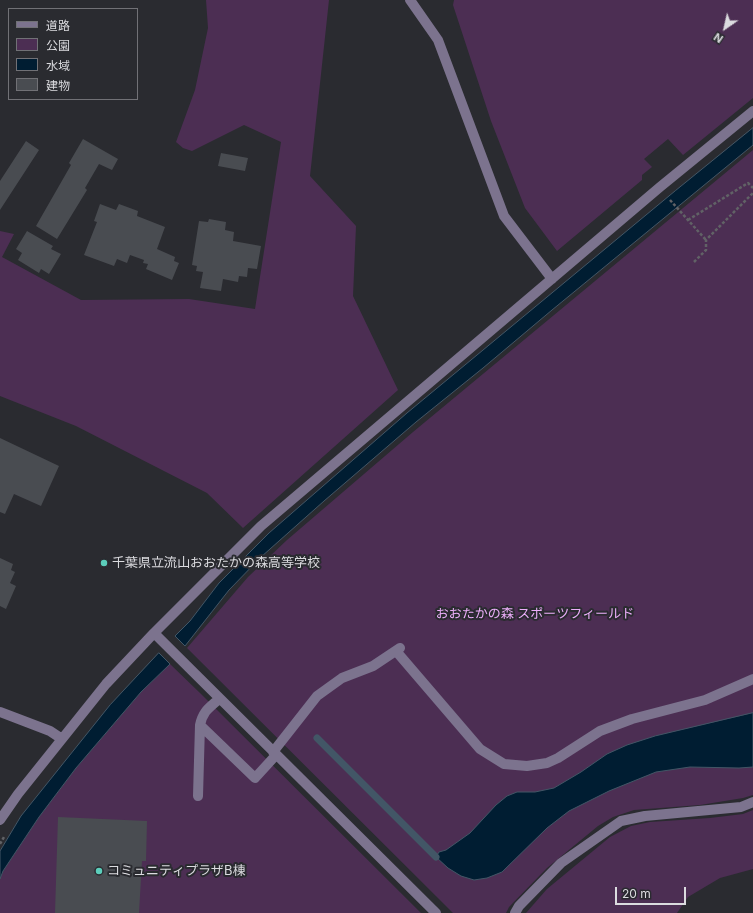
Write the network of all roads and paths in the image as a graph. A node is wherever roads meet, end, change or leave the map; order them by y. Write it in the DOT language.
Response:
graph roads {
  1 [pos="410,0"];
  2 [pos="753,111"];
  3 [pos="753,188"];
  4 [pos="753,193"];
  5 [pos="668,197"];
  6 [pos="688,220"];
  7 [pos="706,240"];
  8 [pos="694,262"];
  9 [pos="552,279"];
  10 [pos="154,632"];
  11 [pos="753,679"];
  12 [pos="219,699"];
  13 [pos="0,712"];
  14 [pos="200,725"];
  15 [pos="62,739"];
  16 [pos="274,754"];
  17 [pos="198,796"];
  18 [pos="753,802"];
  19 [pos="0,820"];
  20 [pos="436,913"];
  21 [pos="515,913"];
  1 -- 9 [label="street"];
  2 -- 9 [label="street"];
  3 -- 6 [label="path"];
  4 -- 7 [label="path"];
  5 -- 6 [label="path"];
  6 -- 7 [label="path"];
  7 -- 8 [label="path"];
  9 -- 10 [label="street"];
  10 -- 12 [label="street"];
  10 -- 15 [label="street"];
  11 -- 16 [label="street"];
  12 -- 14 [label="street"];
  12 -- 16 [label="street"];
  13 -- 15 [label="street"];
  14 -- 16 [label="street"];
  14 -- 17 [label="street"];
  15 -- 19 [label="street"];
  16 -- 20 [label="street"];
  18 -- 21 [label="street"];
}
